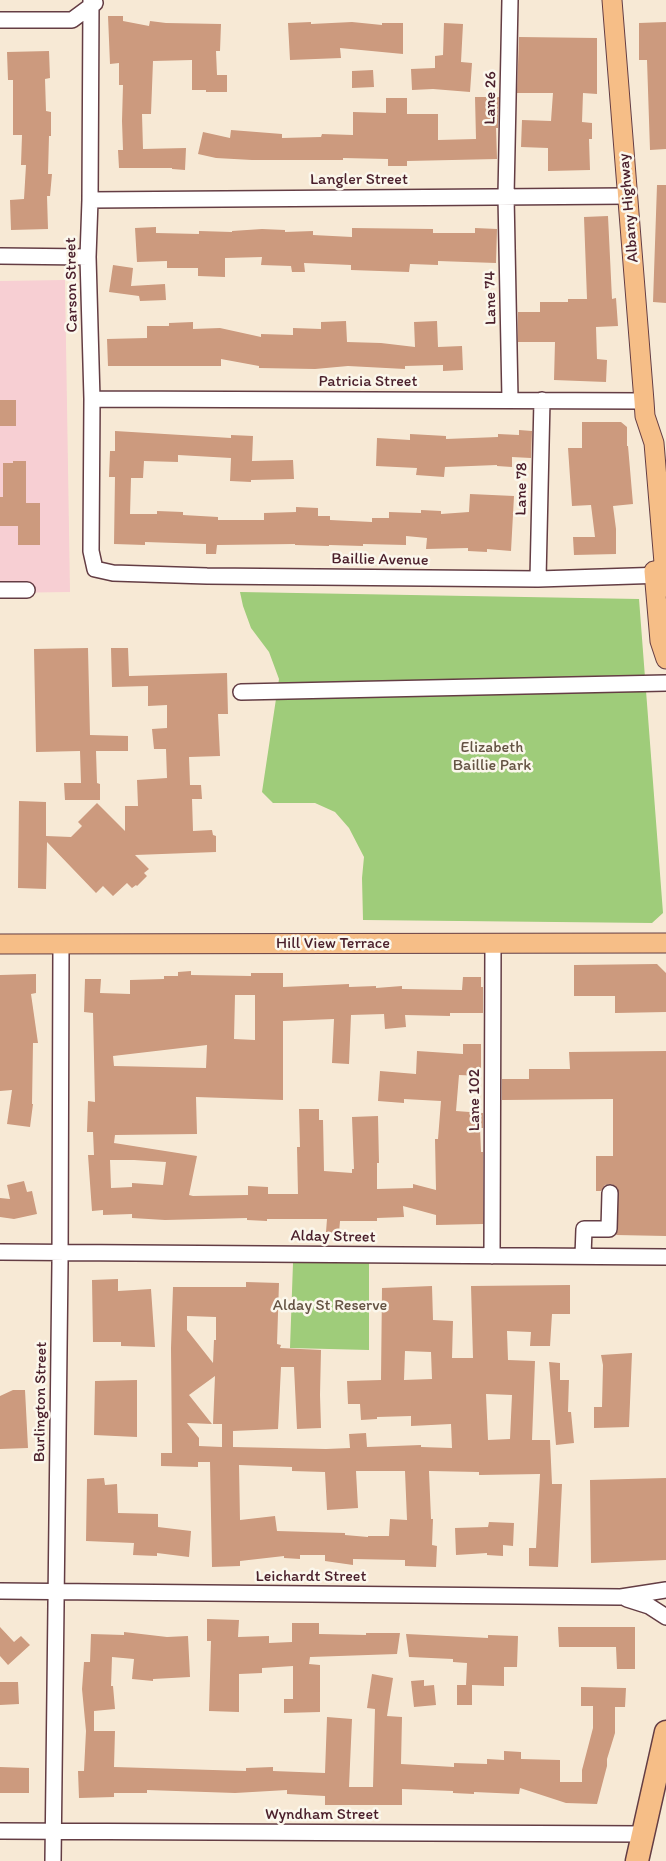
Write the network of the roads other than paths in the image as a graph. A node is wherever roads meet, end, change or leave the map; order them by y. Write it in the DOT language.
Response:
graph roads {
  1 [pos="510,0"];
  2 [pos="612,0"];
  3 [pos="94,2"];
  4 [pos="0,20"];
  5 [pos="506,196"];
  6 [pos="628,196"];
  7 [pos="90,200"];
  8 [pos="0,256"];
  9 [pos="88,257"];
  10 [pos="92,399"];
  11 [pos="510,399"];
  12 [pos="542,400"];
  13 [pos="645,408"];
  14 [pos="657,490"];
  15 [pos="95,569"];
  16 [pos="538,579"];
  17 [pos="662,579"];
  18 [pos="0,590"];
  19 [pos="27,590"];
  20 [pos="666,659"];
  21 [pos="666,683"];
  22 [pos="242,692"];
  23 [pos="666,943"];
  24 [pos="0,944"];
  25 [pos="62,944"];
  26 [pos="493,944"];
  27 [pos="610,1193"];
  28 [pos="0,1252"];
  29 [pos="60,1252"];
  30 [pos="492,1256"];
  31 [pos="583,1256"];
  32 [pos="666,1257"];
  33 [pos="666,1590"];
  34 [pos="0,1591"];
  35 [pos="57,1593"];
  36 [pos="621,1598"];
  37 [pos="666,1617"];
  38 [pos="666,1732"];
  39 [pos="0,1831"];
  40 [pos="53,1832"];
  41 [pos="643,1834"];
  42 [pos="53,1861"];
  43 [pos="636,1861"];
  1 -- 5 [label="street, Lane 26"];
  2 -- 6 [label="main road, Albany Highway"];
  3 -- 4 [label="street"];
  3 -- 7 [label="street, Carson Street"];
  5 -- 6 [label="street, Langler Street"];
  5 -- 7 [label="street, Langler Street"];
  5 -- 11 [label="street, Lane 74"];
  6 -- 13 [label="main road, Albany Highway"];
  7 -- 9 [label="street, Carson Street"];
  8 -- 9 [label="street"];
  9 -- 10 [label="street, Carson Street"];
  10 -- 11 [label="street, Patricia Street"];
  10 -- 15 [label="street, Carson Street"];
  11 -- 12 [label="street, Patricia Street"];
  12 -- 13 [label="street, Patricia Street"];
  12 -- 16 [label="street, Lane 78"];
  13 -- 14 [label="main road, Albany Highway"];
  14 -- 17 [label="main road, Albany Highway"];
  15 -- 16 [label="street, Baillie Avenue"];
  16 -- 17 [label="street, Baillie Avenue"];
  17 -- 20 [label="main road, Albany Highway"];
  18 -- 19 [label="street"];
  21 -- 22 [label="street"];
  23 -- 26 [label="main road, Hill View Terrace"];
  24 -- 25 [label="main road, Hill View Terrace"];
  25 -- 26 [label="main road, Hill View Terrace"];
  25 -- 29 [label="street, Burlington Street"];
  26 -- 30 [label="street, Lane 102"];
  27 -- 31 [label="street"];
  28 -- 29 [label="street, Alday Street"];
  29 -- 30 [label="street, Alday Street"];
  29 -- 35 [label="street, Burlington Street"];
  30 -- 31 [label="street, Alday Street"];
  31 -- 32 [label="street, Alday Street"];
  33 -- 36 [label="street, Leichardt Street"];
  34 -- 35 [label="street, Leichardt Street"];
  35 -- 36 [label="street, Leichardt Street"];
  35 -- 40 [label="street, Burlington Street"];
  36 -- 37 [label="street, Leichardt Street"];
  38 -- 41 [label="highway"];
  39 -- 40 [label="street, Wyndham Street"];
  40 -- 41 [label="street, Wyndham Street"];
  40 -- 42 [label="street, Burlington Street"];
  41 -- 43 [label="highway"];
}
